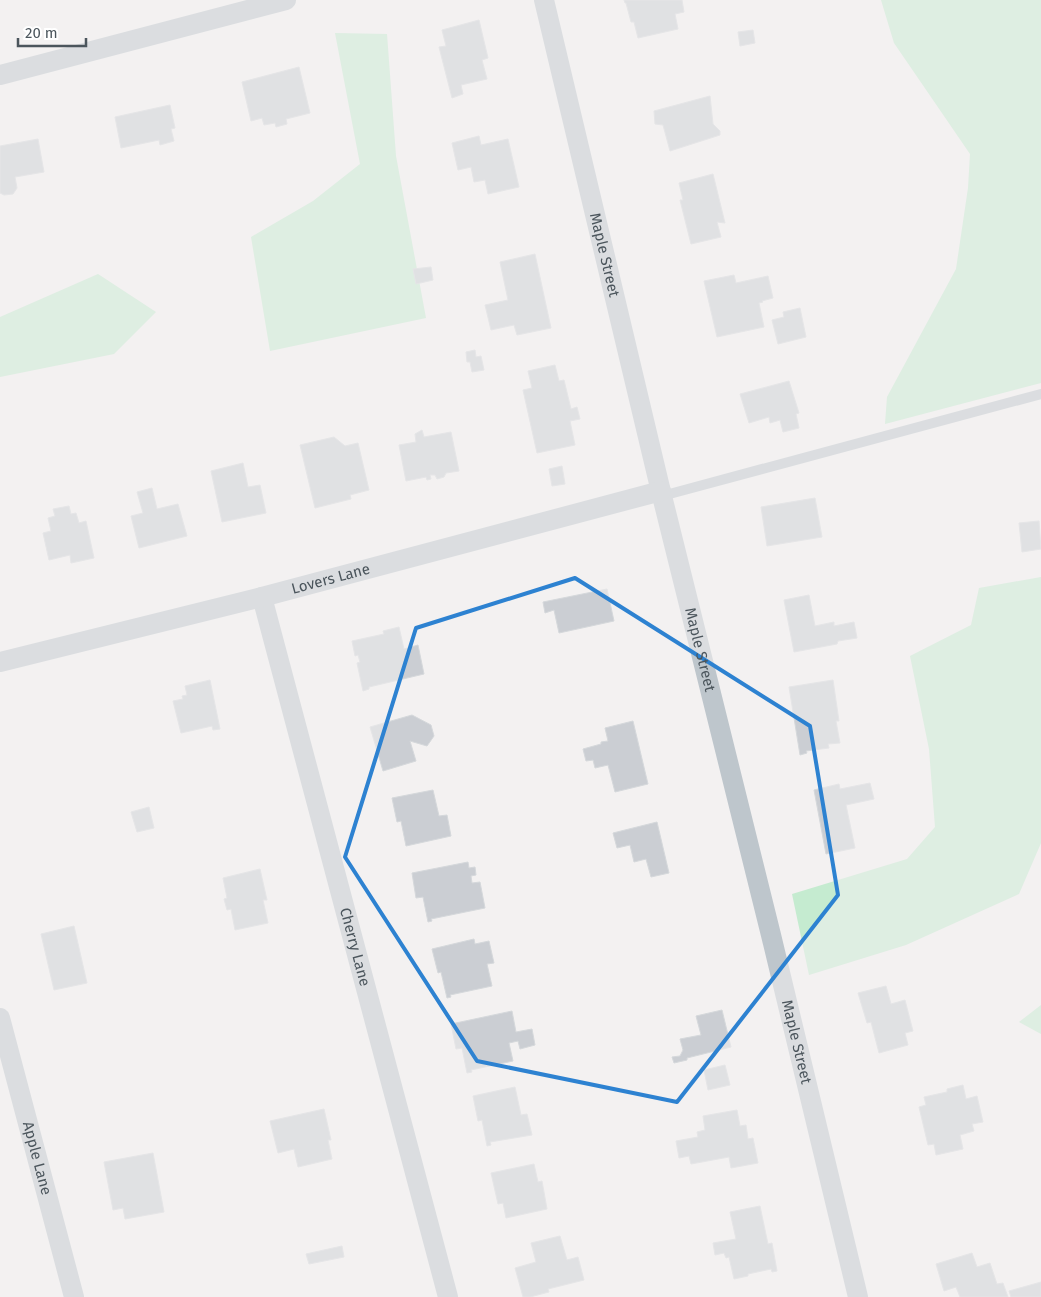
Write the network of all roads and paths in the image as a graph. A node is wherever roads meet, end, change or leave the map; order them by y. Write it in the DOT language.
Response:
graph roads {
  1 [pos="286,0"];
  2 [pos="544,0"];
  3 [pos="0,75"];
  4 [pos="1041,394"];
  5 [pos="661,494"];
  6 [pos="262,597"];
  7 [pos="0,662"];
  8 [pos="0,1018"];
  9 [pos="74,1297"];
  10 [pos="448,1297"];
  11 [pos="858,1297"];
  1 -- 3 [label="street"];
  2 -- 5 [label="street, Maple Street"];
  4 -- 5 [label="lane"];
  5 -- 6 [label="street, Lovers Lane"];
  5 -- 11 [label="street, Maple Street"];
  6 -- 7 [label="street, Lovers Lane"];
  6 -- 10 [label="street, Cherry Lane"];
  8 -- 9 [label="street, Apple Lane"];
}
